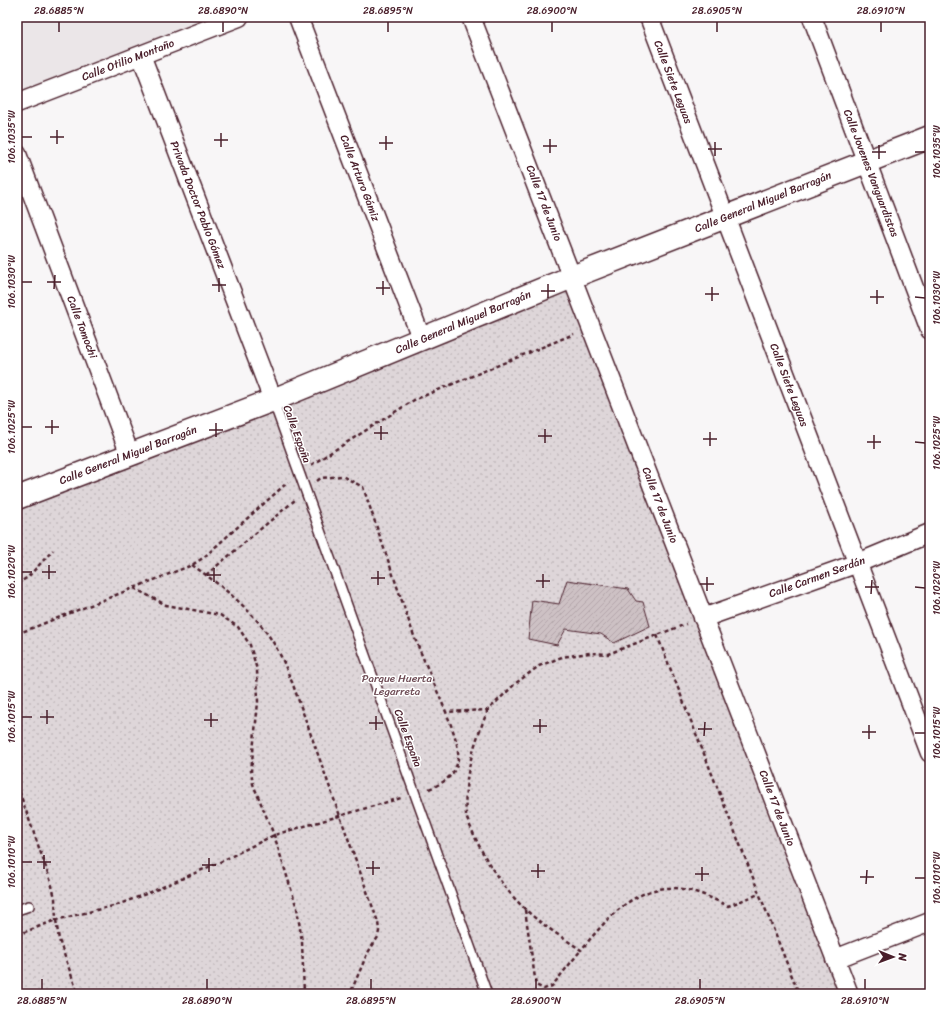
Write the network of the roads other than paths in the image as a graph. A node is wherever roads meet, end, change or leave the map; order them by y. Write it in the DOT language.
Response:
graph roads {
  1 [pos="239,17"];
  2 [pos="298,17"];
  3 [pos="471,17"];
  4 [pos="649,17"];
  5 [pos="812,17"];
  6 [pos="141,55"];
  7 [pos="17,103"];
  8 [pos="930,137"];
  9 [pos="17,154"];
  10 [pos="867,161"];
  11 [pos="725,218"];
  12 [pos="572,277"];
  13 [pos="930,330"];
  14 [pos="422,340"];
  15 [pos="273,400"];
  16 [pos="130,454"];
  17 [pos="17,498"];
  18 [pos="930,533"];
  19 [pos="858,563"];
  20 [pos="703,618"];
  21 [pos="930,753"];
  22 [pos="29,906"];
  23 [pos="17,910"];
  24 [pos="930,922"];
  25 [pos="835,959"];
  26 [pos="487,994"];
  27 [pos="849,994"];
  1 -- 6 [label="street, Calle Otilio Montaño"];
  2 -- 14 [label="street, Calle Arturo Gámiz"];
  3 -- 12 [label="street, Calle 17 de Junio"];
  4 -- 11 [label="street, Calle Siete Leguas"];
  5 -- 10 [label="street, Calle Jovenes Vanguardistas"];
  6 -- 7 [label="street, Calle Otilio Montaño"];
  6 -- 15 [label="street, Privada Doctor Pablo Gómez"];
  8 -- 10 [label="main road, Calle General Miguel Barragán"];
  9 -- 16 [label="street, Calle Tomochi"];
  10 -- 11 [label="main road, Calle General Miguel Barragán"];
  10 -- 13 [label="street, Calle Jovenes Vanguardistas"];
  11 -- 12 [label="main road, Calle General Miguel Barragán"];
  11 -- 19 [label="street, Calle Siete Leguas"];
  12 -- 14 [label="main road, Calle General Miguel Barragán"];
  12 -- 20 [label="street, Calle 17 de Junio"];
  14 -- 15 [label="main road, Calle General Miguel Barragán"];
  15 -- 16 [label="main road, Calle General Miguel Barragán"];
  15 -- 26 [label="lane, Calle España"];
  16 -- 17 [label="main road, Calle General Miguel Barragán"];
  18 -- 19 [label="street, Calle Carmen Serdán"];
  19 -- 20 [label="street, Calle Carmen Serdán"];
  19 -- 21 [label="street, Calle Siete Leguas"];
  20 -- 25 [label="street, Calle 17 de Junio"];
  22 -- 23 [label="lane"];
  24 -- 25 [label="street"];
  25 -- 27 [label="street, Calle 17 de Junio"];
}
